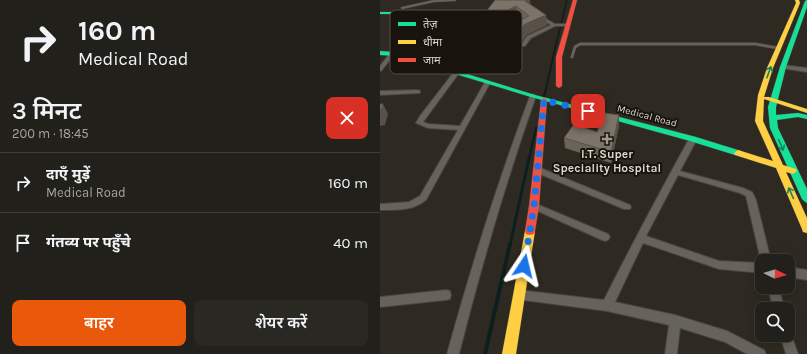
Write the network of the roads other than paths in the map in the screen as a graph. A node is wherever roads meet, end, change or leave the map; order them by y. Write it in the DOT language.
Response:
graph roads {
  1 [pos="433,0"];
  2 [pos="455,0"];
  3 [pos="575,0"];
  4 [pos="798,0"];
  5 [pos="807,1"];
  6 [pos="402,8"];
  7 [pos="539,11"];
  8 [pos="797,15"];
  9 [pos="554,25"];
  10 [pos="568,25"];
  11 [pos="523,45"];
  12 [pos="779,48"];
  13 [pos="380,53"];
  14 [pos="390,54"];
  15 [pos="572,57"];
  16 [pos="390,59"];
  17 [pos="783,67"];
  18 [pos="380,69"];
  19 [pos="807,70"];
  20 [pos="455,74"];
  21 [pos="459,74"];
  22 [pos="487,83"];
  23 [pos="559,86"];
  24 [pos="418,92"];
  25 [pos="380,93"];
  26 [pos="761,95"];
  27 [pos="533,96"];
  28 [pos="544,100"];
  29 [pos="774,100"];
  30 [pos="807,111"];
  31 [pos="807,117"];
  32 [pos="772,118"];
  33 [pos="462,128"];
  34 [pos="693,139"];
  35 [pos="780,168"];
  36 [pos="538,170"];
  37 [pos="793,171"];
  38 [pos="675,172"];
  39 [pos="807,200"];
  40 [pos="534,206"];
  41 [pos="627,207"];
  42 [pos="380,208"];
  43 [pos="807,229"];
  44 [pos="605,237"];
  45 [pos="640,238"];
  46 [pos="764,254"];
  47 [pos="755,268"];
  48 [pos="795,273"];
  49 [pos="807,275"];
  50 [pos="446,295"];
  51 [pos="519,295"];
  52 [pos="380,302"];
  53 [pos="607,306"];
  54 [pos="675,321"];
  55 [pos="788,342"];
  56 [pos="453,354"];
  57 [pos="509,354"];
  58 [pos="670,354"];
  59 [pos="760,354"];
  60 [pos="792,354"];
  1 -- 2 [label="lane"];
  1 -- 6 [label="lane"];
  3 -- 10 [label="street"];
  4 -- 5 [label="street"];
  4 -- 8 [label="street"];
  5 -- 8 [label="street"];
  7 -- 9 [label="street"];
  8 -- 12 [label="street"];
  8 -- 17 [label="street"];
  9 -- 10 [label="street"];
  9 -- 11 [label="street"];
  10 -- 23 [label="street"];
  12 -- 15 [label="lane"];
  26 -- 12 [label="street, one-way"];
  13 -- 14 [label="street, Medical Road"];
  16 -- 18 [label="street"];
  17 -- 19 [label="street"];
  17 -- 29 [label="street"];
  20 -- 33 [label="street"];
  21 -- 22 [label="street, Medical Road"];
  22 -- 27 [label="street, Medical Road"];
  22 -- 33 [label="street"];
  24 -- 25 [label="street"];
  26 -- 29 [label="street"];
  26 -- 35 [label="street"];
  27 -- 28 [label="street, Medical Road"];
  27 -- 56 [label="street"];
  28 -- 34 [label="street, Medical Road"];
  28 -- 36 [label="street"];
  29 -- 30 [label="street"];
  29 -- 32 [label="street"];
  31 -- 32 [label="street"];
  32 -- 37 [label="street, one-way"];
  33 -- 42 [label="street"];
  34 -- 35 [label="street, Medical Road"];
  34 -- 38 [label="street"];
  35 -- 37 [label="street, Medical Road"];
  43 -- 35 [label="street, one-way"];
  36 -- 40 [label="street"];
  36 -- 41 [label="street"];
  37 -- 39 [label="street"];
  38 -- 45 [label="street"];
  38 -- 46 [label="street"];
  40 -- 44 [label="street"];
  40 -- 51 [label="street"];
  45 -- 47 [label="street"];
  45 -- 53 [label="street"];
  48 -- 49 [label="street"];
  50 -- 52 [label="street"];
  51 -- 53 [label="street"];
  51 -- 57 [label="street"];
  53 -- 54 [label="street"];
  54 -- 58 [label="street"];
  54 -- 59 [label="street"];
  55 -- 60 [label="street"];
}
